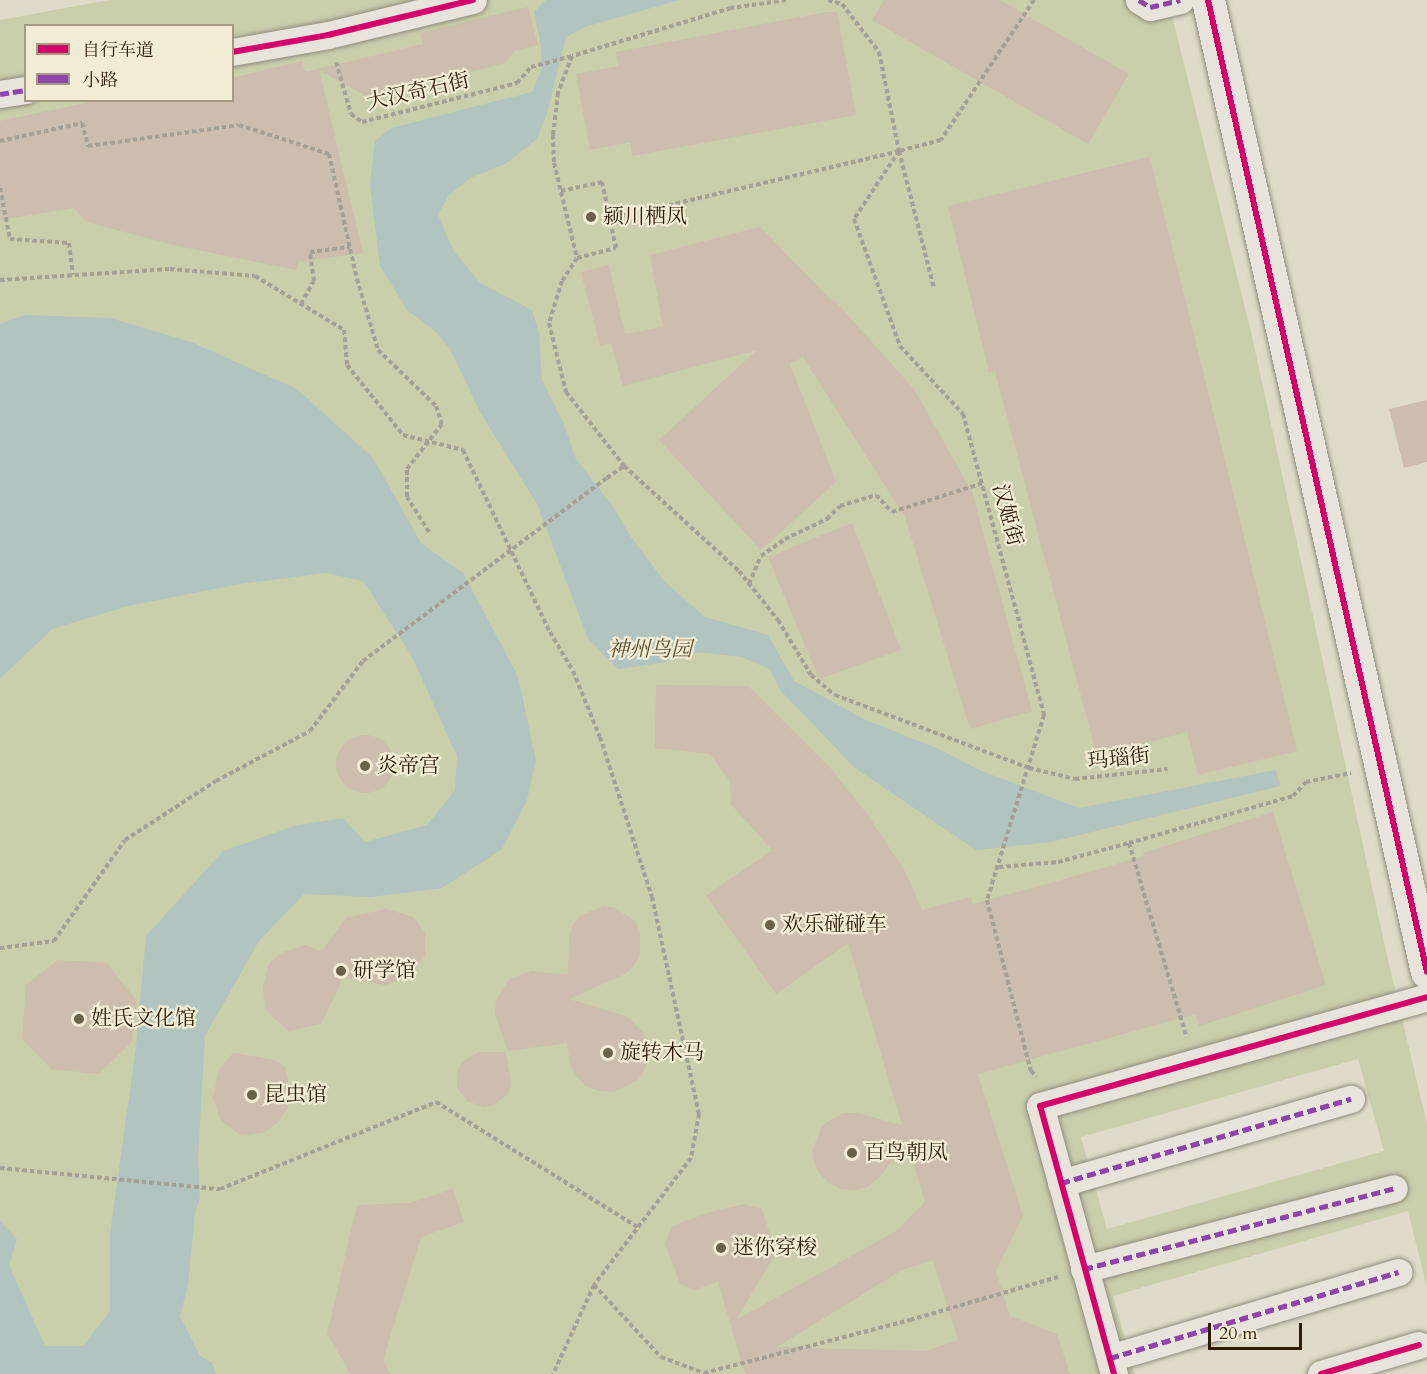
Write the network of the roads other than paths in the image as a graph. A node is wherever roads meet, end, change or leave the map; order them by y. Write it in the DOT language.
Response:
graph roads {
  1 [pos="473,0"];
  2 [pos="1139,0"];
  3 [pos="1180,0"];
  4 [pos="1208,0"];
  5 [pos="234,52"];
  6 [pos="24,90"];
  7 [pos="0,94"];
  8 [pos="1427,972"];
  9 [pos="1427,997"];
  10 [pos="1351,1099"];
  11 [pos="1061,1183"];
  12 [pos="1394,1188"];
  13 [pos="1084,1269"];
  14 [pos="1398,1272"];
  15 [pos="1419,1345"];
  16 [pos="1112,1366"];
  17 [pos="1322,1374"];
  1 -- 5 [label="street"];
  2 -- 3 [label="street"];
  4 -- 8 [label="street"];
  6 -- 7 [label="street"];
  9 -- 11 [label="street"];
  10 -- 11 [label="street"];
  11 -- 13 [label="street"];
  12 -- 13 [label="street"];
  13 -- 16 [label="street"];
  14 -- 16 [label="street"];
  15 -- 17 [label="street"];
}
